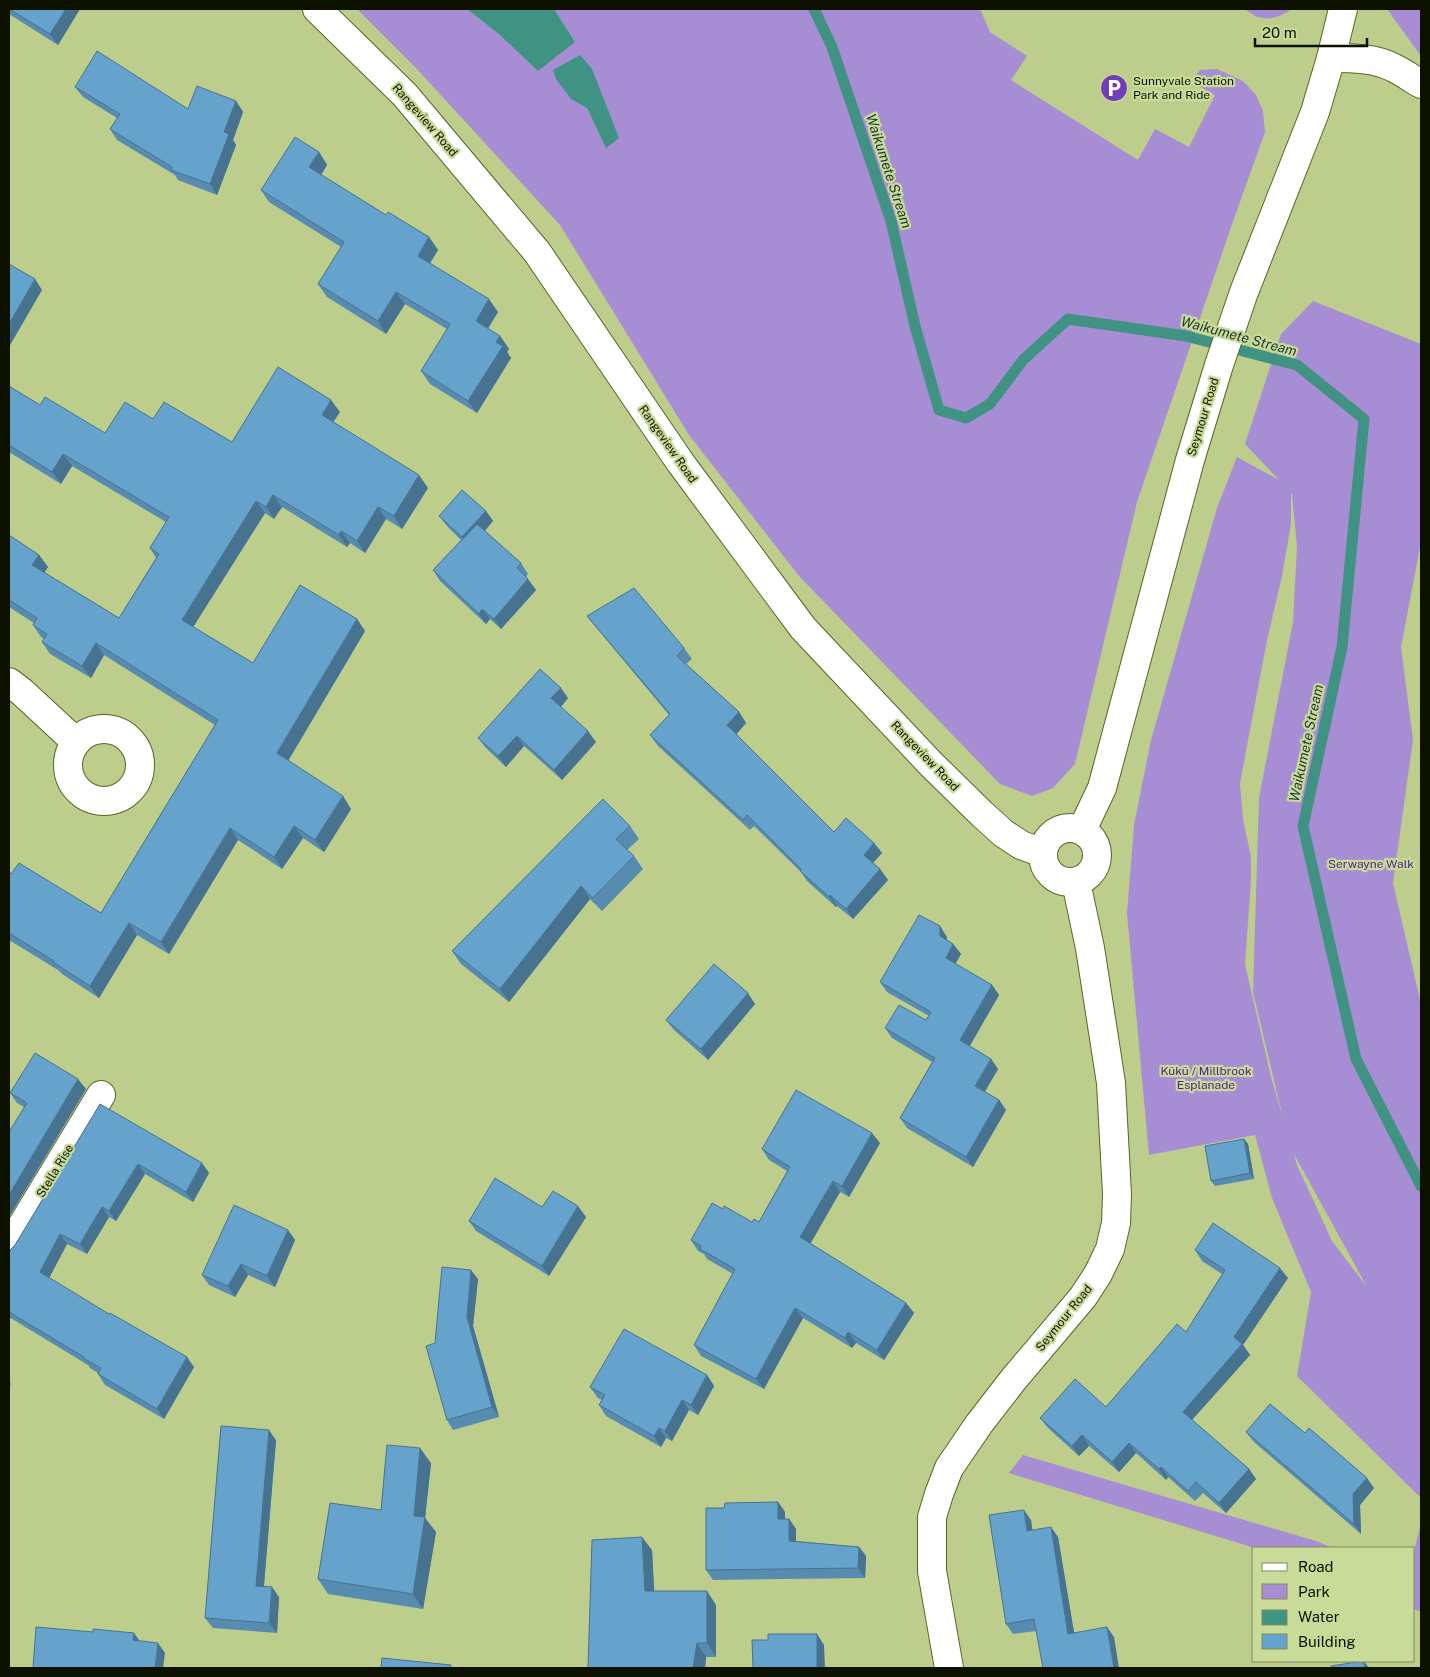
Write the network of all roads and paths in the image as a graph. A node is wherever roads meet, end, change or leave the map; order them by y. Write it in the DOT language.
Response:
graph roads {
  1 [pos="317,9"];
  2 [pos="1343,9"];
  3 [pos="1331,58"];
  4 [pos="1421,84"];
  5 [pos="9,682"];
  6 [pos="76,742"];
  7 [pos="1082,830"];
  8 [pos="1043,853"];
  9 [pos="1076,882"];
  10 [pos="101,1095"];
  11 [pos="9,1247"];
  12 [pos="949,1668"];
  1 -- 8 [label="main road, Rangeview Road"];
  2 -- 3 [label="main road, Seymour Road"];
  3 -- 4 [label="main road"];
  3 -- 7 [label="main road, Seymour Road"];
  5 -- 6 [label="main road"];
  7 -- 8 [label="main road"];
  7 -- 9 [label="main road"];
  8 -- 9 [label="main road"];
  9 -- 12 [label="main road, Seymour Road"];
  10 -- 11 [label="main road, Stella Rise"];
}
